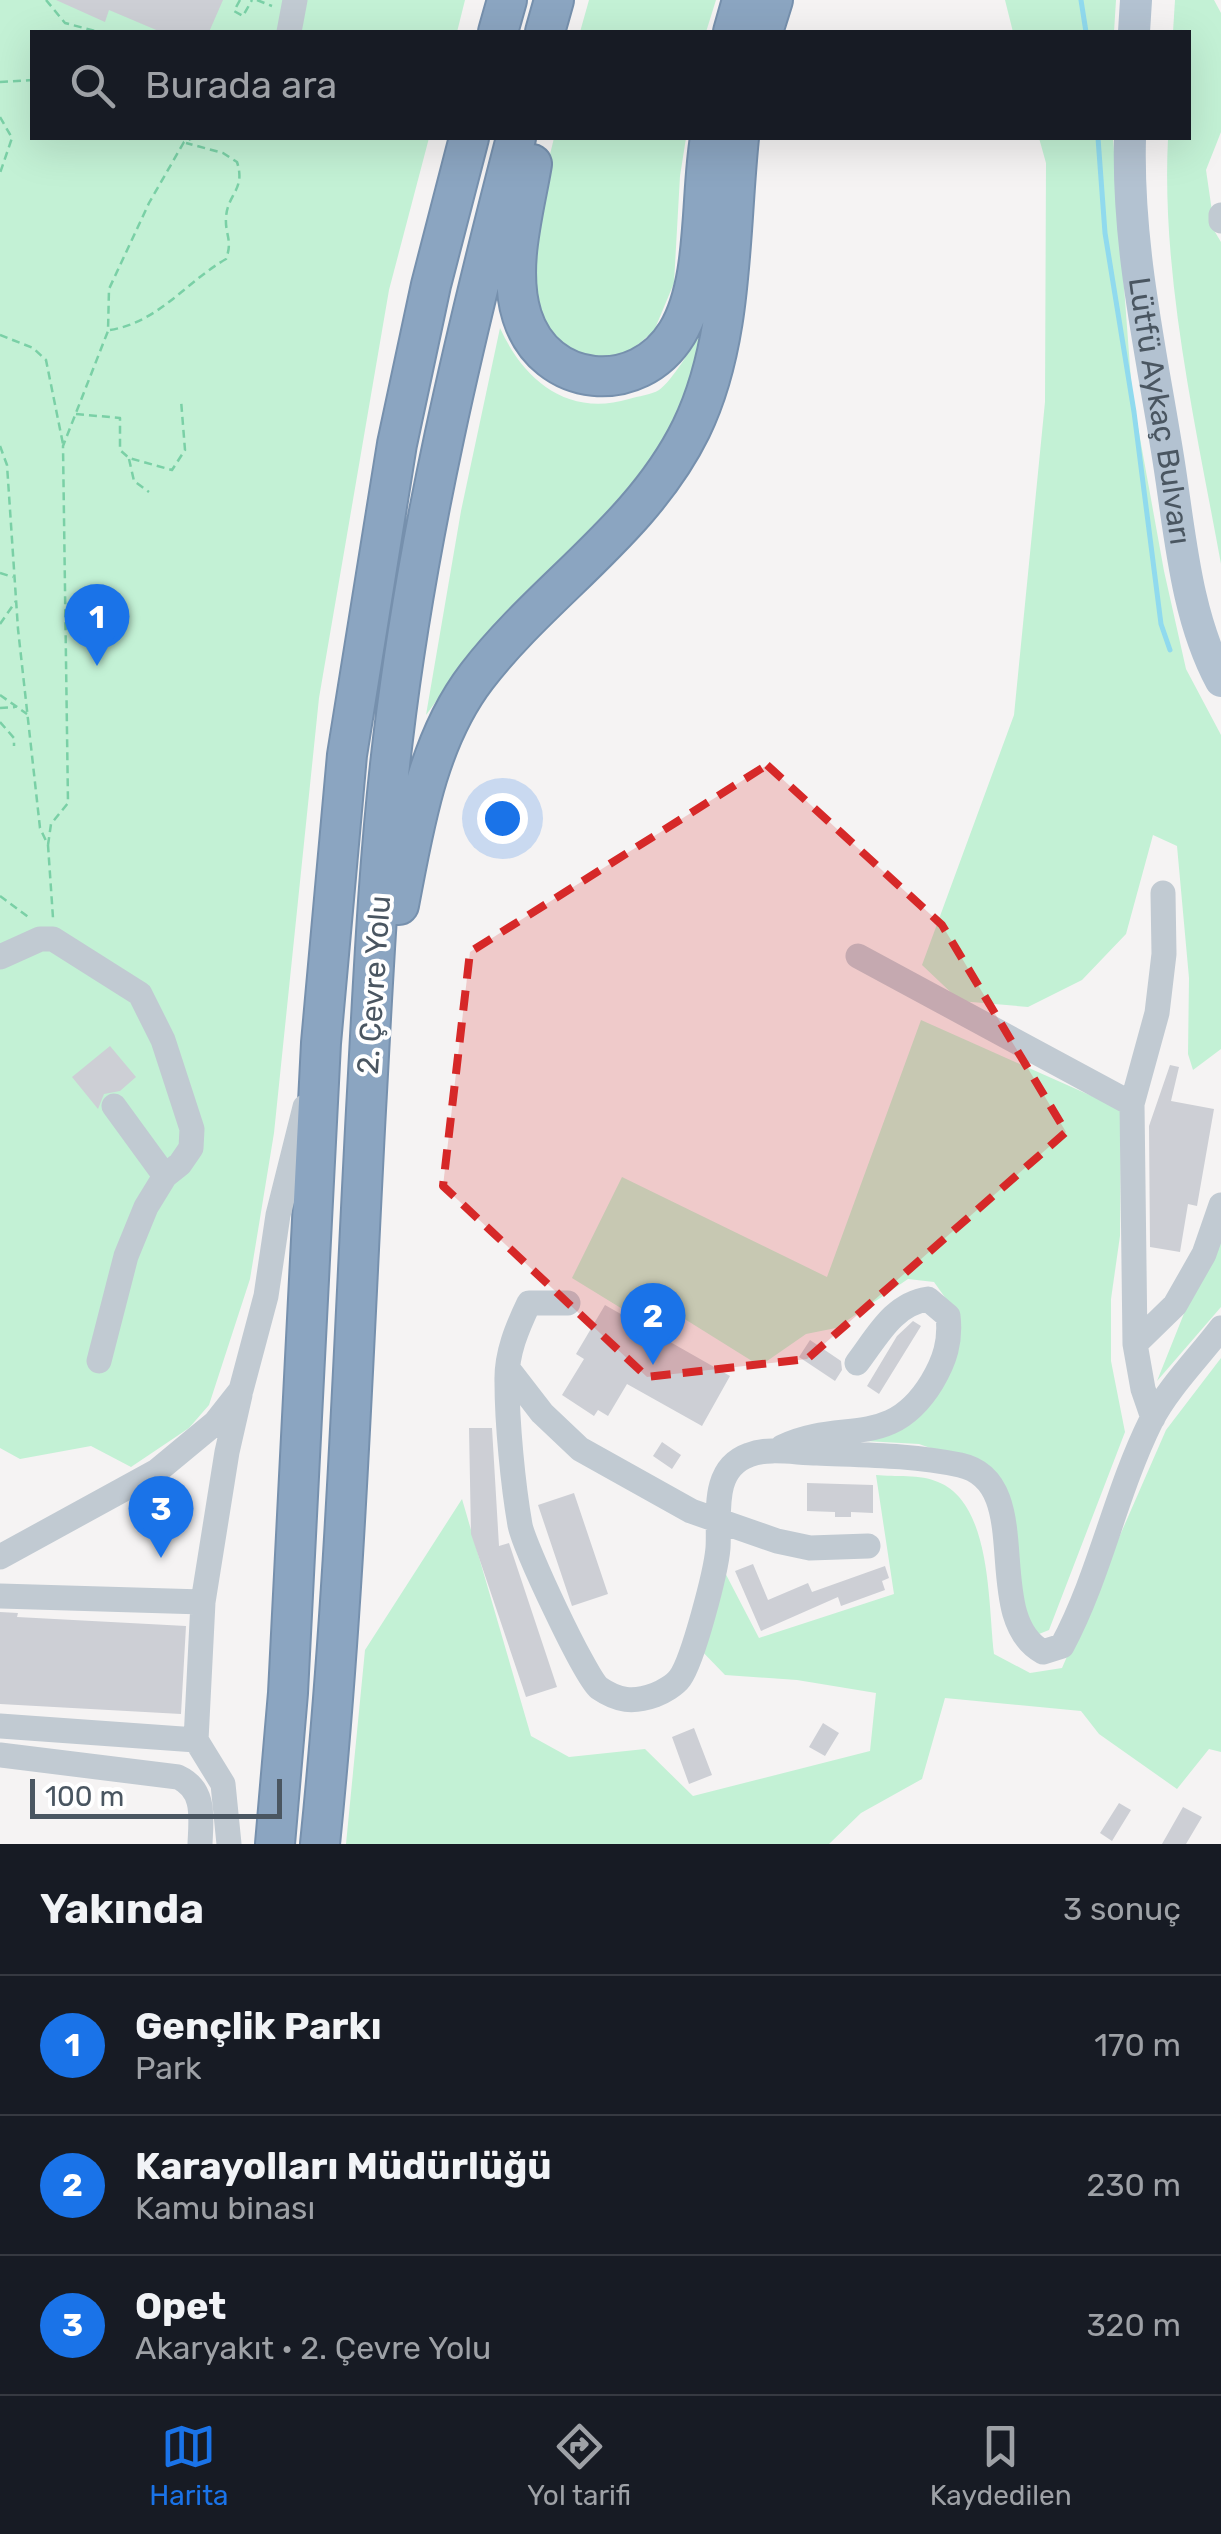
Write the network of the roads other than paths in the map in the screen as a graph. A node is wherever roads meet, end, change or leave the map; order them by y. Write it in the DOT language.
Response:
graph roads {
  1 [pos="295,0"];
  2 [pos="493,0"];
  3 [pos="507,0"];
  4 [pos="558,0"];
  5 [pos="742,0"];
  6 [pos="773,0"];
  7 [pos="1136,0"];
  8 [pos="1158,0"];
  9 [pos="289,30"];
  10 [pos="489,30"];
  11 [pos="499,30"];
  12 [pos="546,30"];
  13 [pos="560,30"];
  14 [pos="733,30"];
  15 [pos="764,30"];
  16 [pos="1134,30"];
  17 [pos="1156,30"];
  18 [pos="468,140"];
  19 [pos="516,140"];
  20 [pos="539,140"];
  21 [pos="710,140"];
  22 [pos="740,140"];
  23 [pos="1130,140"];
  24 [pos="1152,140"];
  25 [pos="1221,623"];
  26 [pos="1221,681"];
  27 [pos="1163,893"];
  28 [pos="858,956"];
  29 [pos="0,957"];
  30 [pos="321,1044"];
  31 [pos="1132,1104"];
  32 [pos="114,1106"];
  33 [pos="165,1176"];
  34 [pos="362,1189"];
  35 [pos="1221,1205"];
  36 [pos="568,1303"];
  37 [pos="1221,1328"];
  38 [pos="1135,1344"];
  39 [pos="99,1361"];
  40 [pos="857,1363"];
  41 [pos="508,1369"];
  42 [pos="240,1390"];
  43 [pos="1153,1418"];
  44 [pos="774,1452"];
  45 [pos="718,1522"];
  46 [pos="868,1546"];
  47 [pos="0,1558"];
  48 [pos="0,1596"];
  49 [pos="204,1602"];
  50 [pos="0,1726"];
  51 [pos="196,1740"];
  52 [pos="0,1756"];
  53 [pos="214,1833"];
  54 [pos="275,1844"];
  55 [pos="320,1844"];
  1 -- 9 [label="lane"];
  2 -- 10 [label="highway"];
  3 -- 11 [label="highway"];
  4 -- 12 [label="highway"];
  4 -- 13 [label="highway"];
  5 -- 14 [label="highway"];
  6 -- 15 [label="highway"];
  7 -- 16 [label="main road"];
  8 -- 17 [label="main road"];
  18 -- 30 [label="highway, 2. Çevre Yolu"];
  19 -- 34 [label="highway, 2. Çevre Yolu"];
  20 -- 21 [label="highway"];
  22 -- 34 [label="highway"];
  23 -- 26 [label="main road, Lütfü Aykaç Bulvarı"];
  24 -- 25 [label="main road, Lütfü Aykaç Bulvarı"];
  27 -- 31 [label="lane"];
  28 -- 31 [label="lane"];
  29 -- 33 [label="lane"];
  30 -- 42 [label="lane"];
  30 -- 54 [label="highway, 2. Çevre Yolu"];
  31 -- 38 [label="lane"];
  32 -- 33 [label="lane"];
  33 -- 39 [label="lane"];
  34 -- 55 [label="highway, 2. Çevre Yolu"];
  35 -- 38 [label="lane"];
  36 -- 41 [label="lane"];
  37 -- 43 [label="lane"];
  38 -- 43 [label="lane"];
  40 -- 44 [label="lane"];
  41 -- 45 [label="lane"];
  41 -- 45 [label="lane"];
  42 -- 47 [label="lane"];
  42 -- 49 [label="lane"];
  43 -- 44 [label="lane"];
  44 -- 45 [label="lane"];
  45 -- 46 [label="lane"];
  48 -- 49 [label="lane"];
  49 -- 51 [label="lane"];
  50 -- 51 [label="lane"];
  51 -- 53 [label="lane"];
  52 -- 53 [label="lane"];
}
